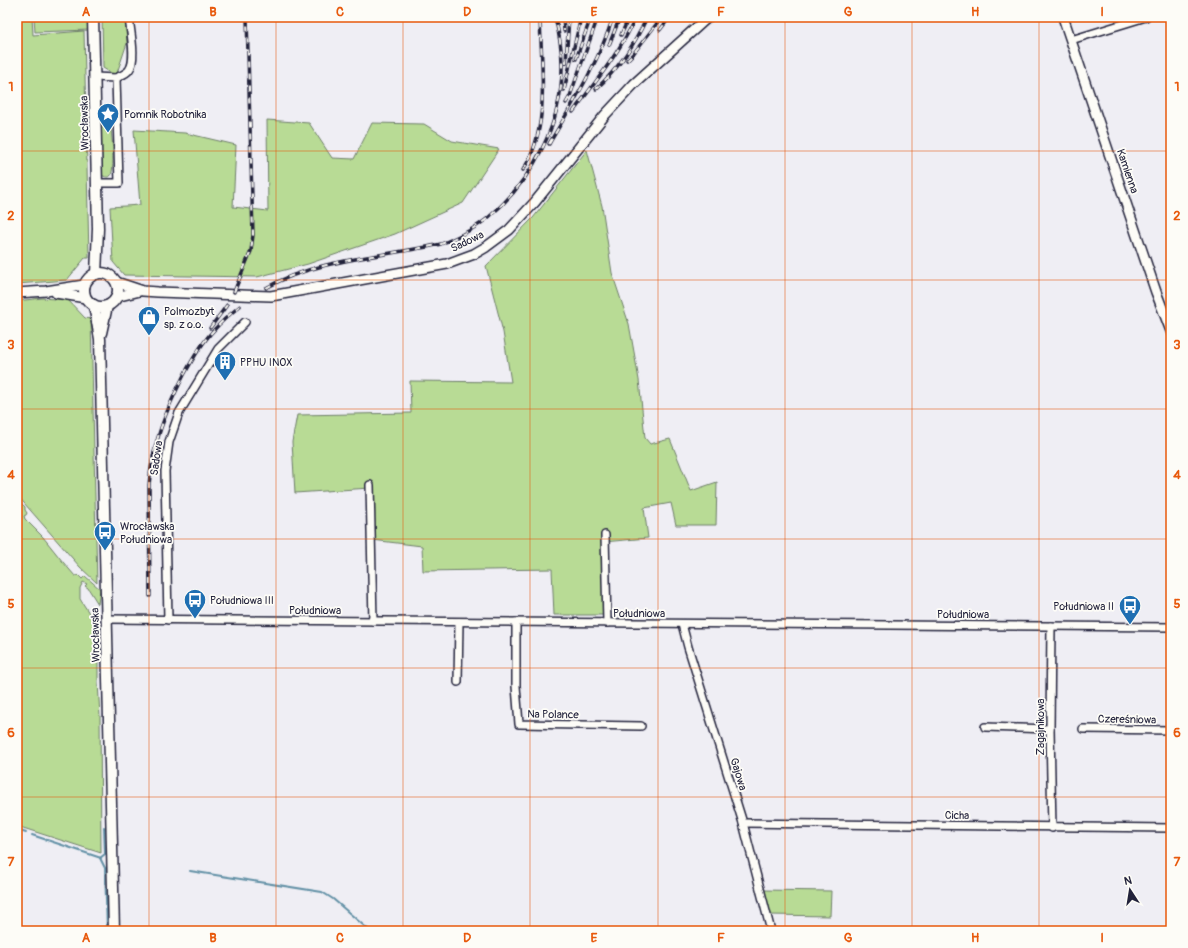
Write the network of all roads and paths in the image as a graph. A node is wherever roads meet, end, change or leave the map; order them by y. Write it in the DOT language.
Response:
graph roads {
  1 [pos="93,17"];
  2 [pos="129,17"];
  3 [pos="708,17"];
  4 [pos="1063,17"];
  5 [pos="1146,17"];
  6 [pos="1071,40"];
  7 [pos="95,77"];
  8 [pos="116,78"];
  9 [pos="97,183"];
  10 [pos="101,274"];
  11 [pos="116,282"];
  12 [pos="84,285"];
  13 [pos="46,291"];
  14 [pos="143,291"];
  15 [pos="17,293"];
  16 [pos="116,297"];
  17 [pos="86,298"];
  18 [pos="94,305"];
  19 [pos="107,306"];
  20 [pos="245,322"];
  21 [pos="1171,331"];
  22 [pos="100,339"];
  23 [pos="370,485"];
  24 [pos="605,535"];
  25 [pos="109,619"];
  26 [pos="168,620"];
  27 [pos="373,621"];
  28 [pos="459,622"];
  29 [pos="516,622"];
  30 [pos="607,623"];
  31 [pos="682,624"];
  32 [pos="1051,626"];
  33 [pos="1171,627"];
  34 [pos="458,682"];
  35 [pos="640,726"];
  36 [pos="984,728"];
  37 [pos="1050,729"];
  38 [pos="1083,729"];
  39 [pos="1171,730"];
  40 [pos="743,823"];
  41 [pos="1052,828"];
  42 [pos="1171,828"];
  43 [pos="114,931"];
  44 [pos="771,931"];
  1 -- 7 [label="main road, Wrocławska"];
  2 -- 8 [label="street"];
  3 -- 14 [label="street, Sadowa"];
  4 -- 6 [label="street, Kamienna"];
  5 -- 6 [label="street"];
  6 -- 21 [label="street, Kamienna"];
  7 -- 8 [label="street"];
  7 -- 9 [label="main road, Wrocławska"];
  8 -- 9 [label="street"];
  9 -- 10 [label="main road, Wrocławska"];
  10 -- 11 [label="main road"];
  10 -- 12 [label="main road"];
  11 -- 14 [label="street, Sadowa"];
  11 -- 16 [label="main road"];
  12 -- 13 [label="street"];
  12 -- 17 [label="main road"];
  13 -- 15 [label="street"];
  13 -- 17 [label="street"];
  14 -- 16 [label="street, Sadowa"];
  16 -- 19 [label="main road"];
  17 -- 18 [label="main road"];
  18 -- 19 [label="main road"];
  18 -- 22 [label="main road, Wrocławska"];
  19 -- 22 [label="main road, Wrocławska"];
  20 -- 26 [label="street, Sadowa"];
  22 -- 25 [label="main road, Wrocławska"];
  23 -- 27 [label="street"];
  24 -- 30 [label="street"];
  25 -- 26 [label="street, Południowa"];
  25 -- 43 [label="main road, Wrocławska"];
  26 -- 27 [label="street, Południowa"];
  27 -- 28 [label="street, Południowa"];
  28 -- 29 [label="street, Południowa"];
  28 -- 34 [label="street"];
  29 -- 30 [label="street, Południowa"];
  29 -- 35 [label="street, Na Polance"];
  30 -- 31 [label="street, Południowa"];
  31 -- 32 [label="street, Południowa"];
  31 -- 40 [label="street, Gajowa"];
  32 -- 33 [label="street, Południowa"];
  32 -- 37 [label="street, Zagajnikowa"];
  36 -- 37 [label="street"];
  37 -- 41 [label="street, Zagajnikowa"];
  38 -- 39 [label="street, Czereśniowa"];
  40 -- 41 [label="street, Cicha"];
  40 -- 44 [label="street, Gajowa"];
  41 -- 42 [label="street, Cicha"];
}
